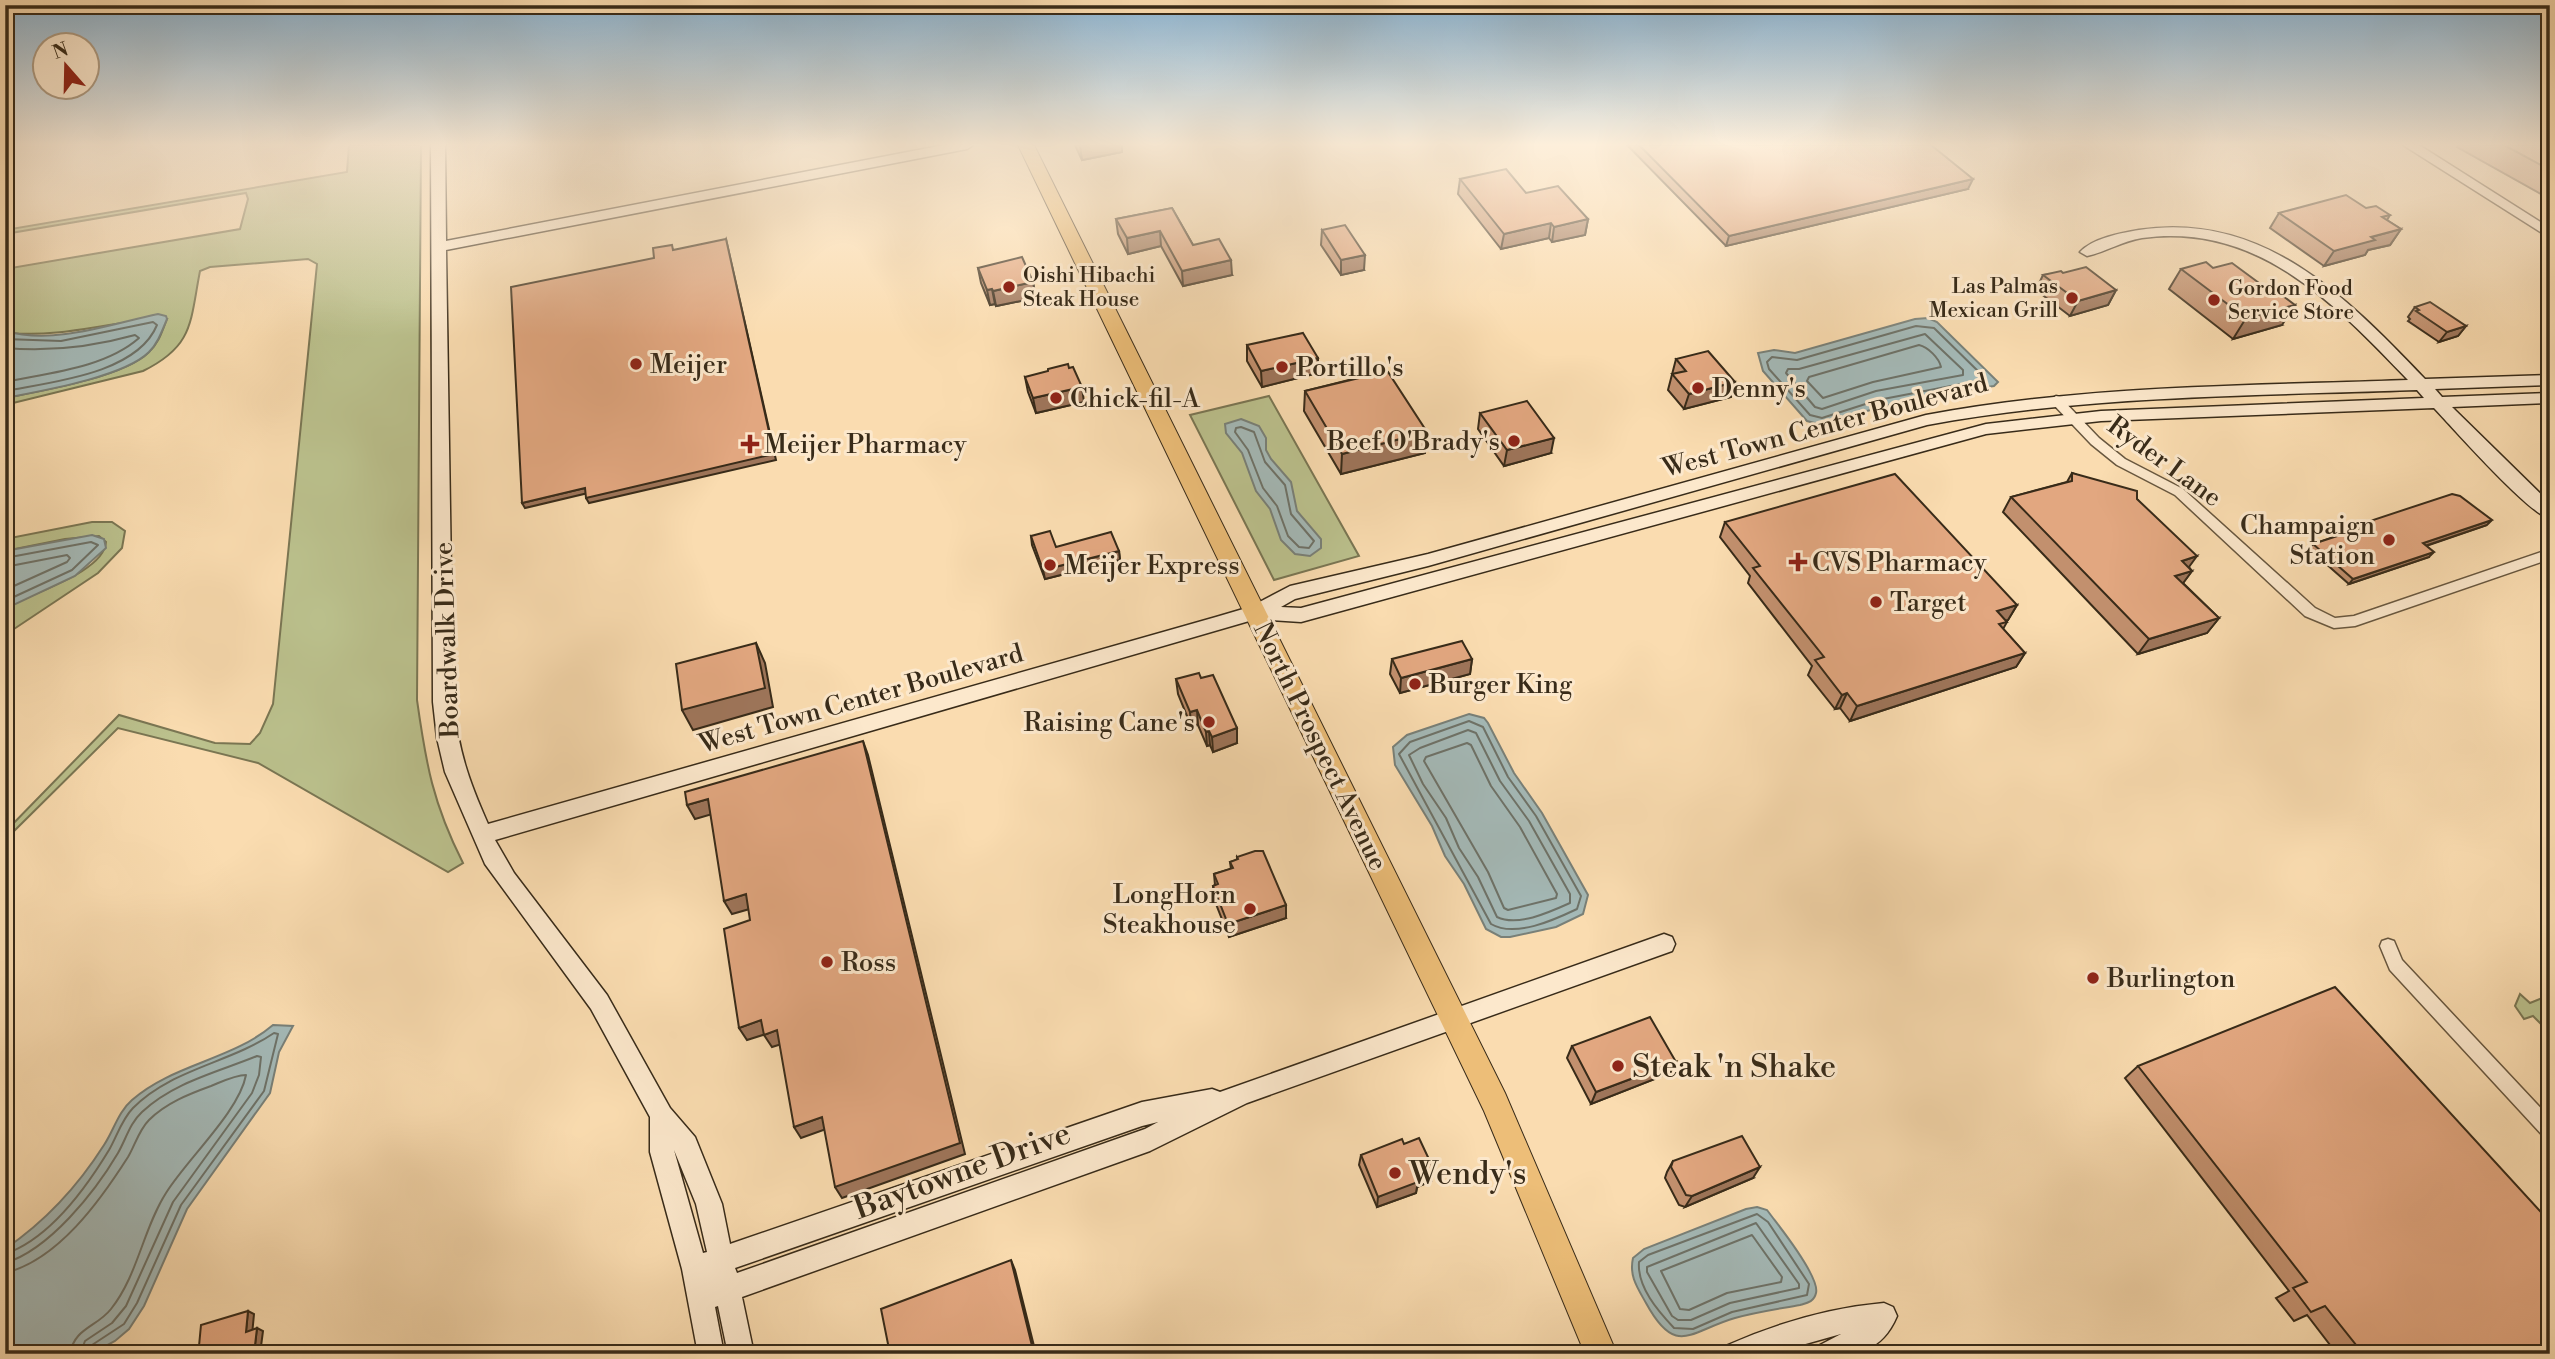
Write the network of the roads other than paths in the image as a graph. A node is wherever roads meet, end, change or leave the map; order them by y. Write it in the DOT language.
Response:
graph roads {
  1 [pos="439,208"];
  2 [pos="639,208"];
  3 [pos="1057,208"];
  4 [pos="2509,208"];
  5 [pos="2550,234"];
  6 [pos="439,247"];
  7 [pos="2087,253"];
  8 [pos="2550,380"];
  9 [pos="2424,385"];
  10 [pos="2550,398"];
  11 [pos="2056,400"];
  12 [pos="2440,404"];
  13 [pos="2076,418"];
  14 [pos="2550,513"];
  15 [pos="2550,554"];
  16 [pos="1256,612"];
  17 [pos="481,835"];
  18 [pos="1664,944"];
  19 [pos="2388,946"];
  20 [pos="1453,1017"];
  21 [pos="1241,1094"];
  22 [pos="662,1116"];
  23 [pos="2550,1131"];
  24 [pos="904,1197"];
  25 [pos="910,1224"];
  26 [pos="722,1260"];
  27 [pos="695,1269"];
  28 [pos="728,1289"];
  29 [pos="701,1299"];
  30 [pos="711,1354"];
  31 [pos="741,1354"];
  32 [pos="1601,1354"];
  33 [pos="1737,1354"];
  34 [pos="1829,1354"];
  1 -- 6 [label="street, Boardwalk Drive"];
  2 -- 6 [label="street"];
  3 -- 16 [label="main road, North Prospect Avenue"];
  4 -- 5 [label="street"];
  6 -- 17 [label="street, Boardwalk Drive"];
  7 -- 9 [label="street"];
  8 -- 9 [label="street, West Town Center Boulevard"];
  9 -- 11 [label="street, West Town Center Boulevard"];
  9 -- 12 [label="street"];
  10 -- 12 [label="street, West Town Center Boulevard"];
  11 -- 13 [label="street, Ryder Lane"];
  11 -- 16 [label="street, West Town Center Boulevard"];
  12 -- 13 [label="street, West Town Center Boulevard"];
  12 -- 14 [label="street"];
  13 -- 15 [label="street, Ryder Lane"];
  13 -- 16 [label="street, West Town Center Boulevard"];
  16 -- 17 [label="street, West Town Center Boulevard"];
  16 -- 20 [label="main road, North Prospect Avenue"];
  17 -- 22 [label="street, Boardwalk Drive"];
  18 -- 20 [label="street, Baytowne Drive"];
  19 -- 23 [label="street"];
  20 -- 21 [label="street, Baytowne Drive"];
  20 -- 32 [label="main road, North Prospect Avenue"];
  21 -- 24 [label="street, Baytowne Drive"];
  21 -- 25 [label="street, Baytowne Drive"];
  22 -- 26 [label="street, Boardwalk Drive"];
  22 -- 27 [label="street, Boardwalk Drive"];
  24 -- 25 [label="street"];
  24 -- 26 [label="street, Baytowne Drive"];
  25 -- 28 [label="street, Baytowne Drive"];
  26 -- 27 [label="street, Baytowne Drive"];
  26 -- 28 [label="street, Boardwalk Drive"];
  27 -- 29 [label="street, Boardwalk Drive"];
  28 -- 29 [label="street, Baytowne Drive"];
  28 -- 31 [label="street, Boardwalk Drive"];
  29 -- 30 [label="street, Boardwalk Drive"];
  33 -- 34 [label="street"];
}
